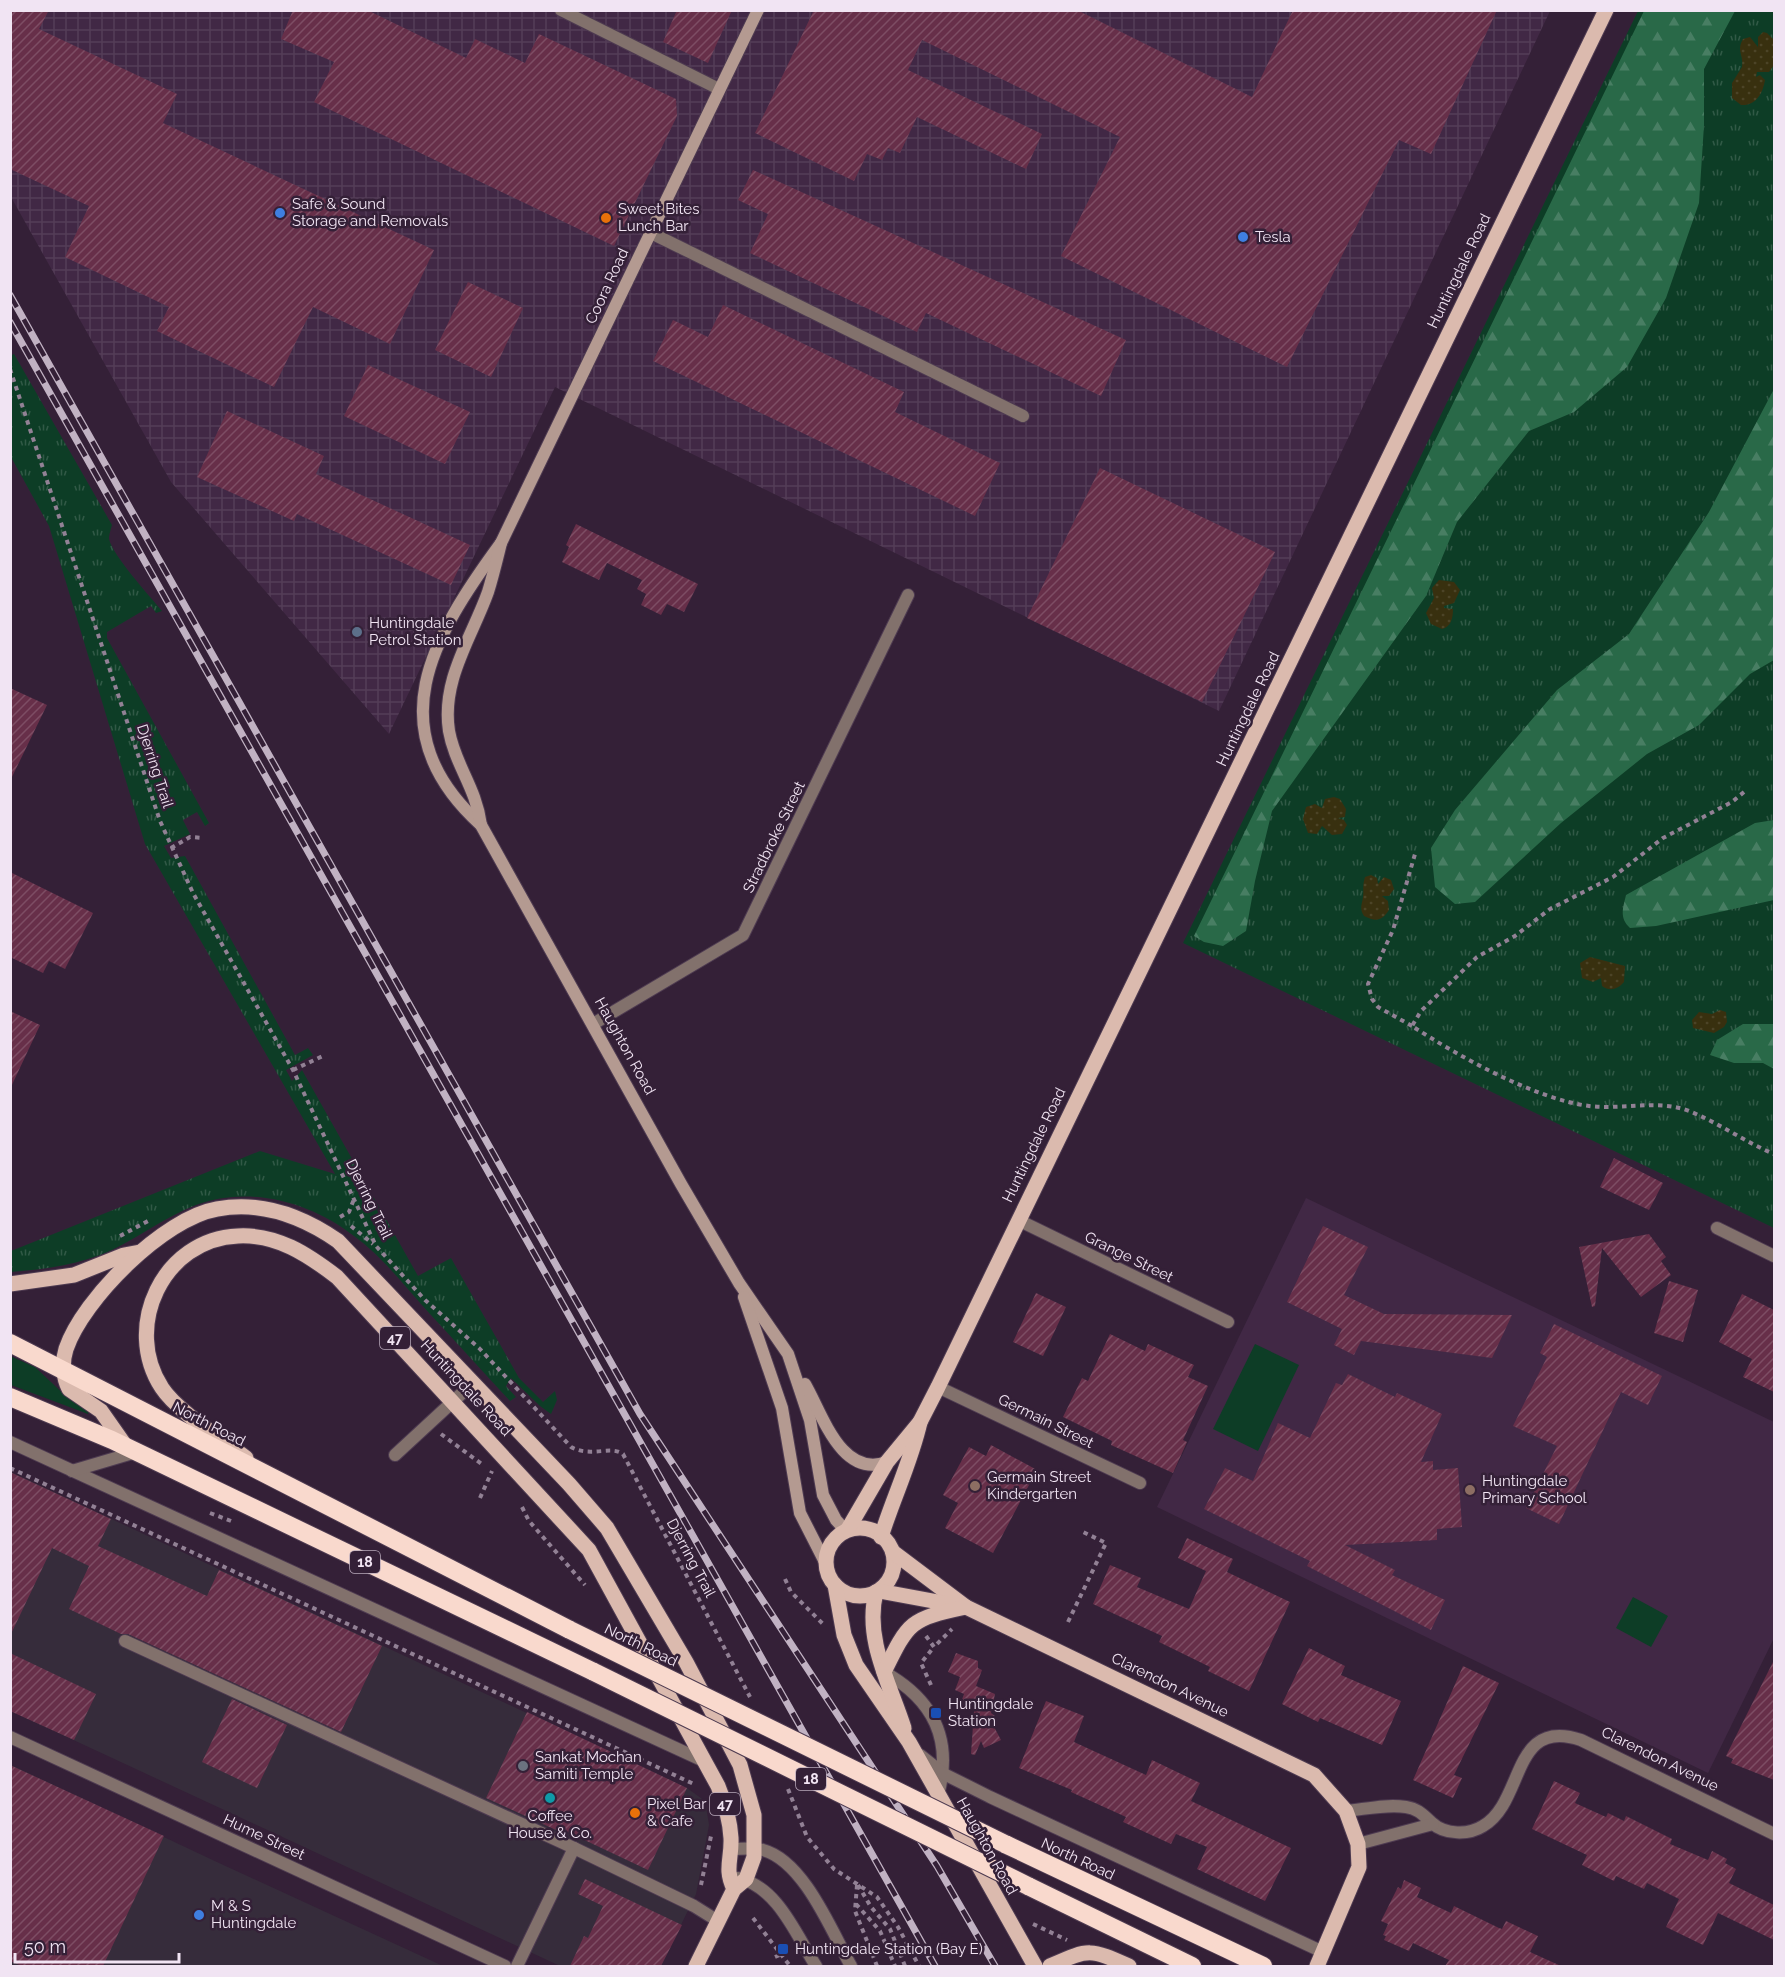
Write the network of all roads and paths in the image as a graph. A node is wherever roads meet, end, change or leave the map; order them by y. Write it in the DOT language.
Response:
graph roads {
  1 [pos="561,10"];
  2 [pos="758,10"];
  3 [pos="1606,10"];
  4 [pos="719,89"];
  5 [pos="649,232"];
  6 [pos="10,369"];
  7 [pos="1023,417"];
  8 [pos="501,543"];
  9 [pos="908,596"];
  10 [pos="423,690"];
  11 [pos="449,695"];
  12 [pos="1744,792"];
  13 [pos="481,825"];
  14 [pos="204,838"];
  15 [pos="171,848"];
  16 [pos="1415,854"];
  17 [pos="593,1024"];
  18 [pos="1412,1026"];
  19 [pos="325,1055"];
  20 [pos="293,1070"];
  21 [pos="1774,1154"];
  22 [pos="354,1198"];
  23 [pos="340,1217"];
  24 [pos="1018,1220"];
  25 [pos="1717,1228"];
  26 [pos="140,1252"];
  27 [pos="1774,1256"];
  28 [pos="739,1283"];
  29 [pos="10,1284"];
  30 [pos="1228,1322"];
  31 [pos="10,1343"];
  32 [pos="793,1365"];
  33 [pos="63,1369"];
  34 [pos="473,1383"];
  35 [pos="938,1387"];
  36 [pos="10,1397"];
  37 [pos="454,1401"];
  38 [pos="920,1422"];
  39 [pos="428,1425"];
  40 [pos="10,1442"];
  41 [pos="132,1450"];
  42 [pos="395,1455"];
  43 [pos="887,1462"];
  44 [pos="10,1468"];
  45 [pos="72,1471"];
  46 [pos="262,1471"];
  47 [pos="1140,1483"];
  48 [pos="480,1498"];
  49 [pos="847,1530"];
  50 [pos="1083,1532"];
  51 [pos="881,1537"];
  52 [pos="892,1552"];
  53 [pos="827,1566"];
  54 [pos="785,1579"];
  55 [pos="835,1585"];
  56 [pos="877,1591"];
  57 [pos="966,1607"];
  58 [pos="1068,1622"];
  59 [pos="841,1623"];
  60 [pos="125,1641"];
  61 [pos="884,1672"];
  62 [pos="753,1702"];
  63 [pos="10,1737"];
  64 [pos="909,1742"];
  65 [pos="706,1762"];
  66 [pos="944,1774"];
  67 [pos="787,1786"];
  68 [pos="702,1792"];
  69 [pos="938,1795"];
  70 [pos="1346,1810"];
  71 [pos="1433,1824"];
  72 [pos="713,1827"];
  73 [pos="1774,1834"];
  74 [pos="1358,1844"];
  75 [pos="574,1848"];
  76 [pos="730,1849"];
  77 [pos="755,1849"];
  78 [pos="857,1882"];
  79 [pos="740,1884"];
  80 [pos="700,1885"];
  81 [pos="856,1903"];
  82 [pos="753,1918"];
  83 [pos="718,1921"];
  84 [pos="1323,1952"];
  85 [pos="782,1954"];
  86 [pos="775,1958"];
  87 [pos="1259,1965"];
  88 [pos="505,1966"];
  89 [pos="517,1966"];
  90 [pos="696,1966"];
  91 [pos="790,1966"];
  92 [pos="816,1966"];
  93 [pos="851,1966"];
  94 [pos="877,1966"];
  95 [pos="895,1966"];
  96 [pos="905,1966"];
  97 [pos="919,1966"];
  98 [pos="1035,1966"];
  99 [pos="1050,1966"];
  100 [pos="1129,1966"];
  101 [pos="1192,1966"];
  102 [pos="1317,1966"];
  1 -- 4 [label="street"];
  2 -- 4 [label="street, Coora Road"];
  3 -- 24 [label="main road, Huntingdale Road"];
  4 -- 5 [label="street, Coora Road"];
  5 -- 7 [label="street"];
  5 -- 8 [label="street, Coora Road"];
  6 -- 15 [label="path, Djerring Trail"];
  8 -- 10 [label="street, Coora Road"];
  8 -- 11 [label="street, Coora Road"];
  9 -- 17 [label="street, Stradbroke Street"];
  10 -- 13 [label="street, Haughton Road"];
  11 -- 13 [label="street, Haughton Road"];
  12 -- 18 [label="path"];
  13 -- 17 [label="street, Haughton Road"];
  14 -- 15 [label="path"];
  15 -- 20 [label="path, Djerring Trail"];
  16 -- 18 [label="path"];
  17 -- 28 [label="street, Haughton Road"];
  18 -- 21 [label="path"];
  19 -- 20 [label="path"];
  20 -- 22 [label="path, Djerring Trail"];
  22 -- 23 [label="path"];
  22 -- 62 [label="path, Djerring Trail"];
  24 -- 30 [label="street, Grange Street"];
  24 -- 35 [label="main road, Huntingdale Road"];
  25 -- 27 [label="street"];
  26 -- 29 [label="main road"];
  26 -- 33 [label="main road, Huntingdale Road / 47"];
  26 -- 34 [label="main road, Huntingdale Road / 47"];
  28 -- 32 [label="street, Haughton Road"];
  28 -- 53 [label="street, Haughton Road"];
  31 -- 33 [label="highway, North Road / 18"];
  32 -- 43 [label="street"];
  32 -- 49 [label="street, Haughton Road"];
  33 -- 41 [label="main road"];
  33 -- 46 [label="highway, North Road / 18"];
  34 -- 37 [label="street"];
  34 -- 77 [label="main road, Huntingdale Road / 47"];
  35 -- 38 [label="main road, Huntingdale Road"];
  35 -- 47 [label="street, Germain Street"];
  36 -- 41 [label="highway, 18"];
  37 -- 39 [label="street"];
  37 -- 46 [label="main road, Huntingdale Road / 47"];
  37 -- 65 [label="main road, Huntingdale Road / 47"];
  38 -- 43 [label="main road, Huntingdale Road"];
  38 -- 51 [label="main road, Huntingdale Road"];
  39 -- 42 [label="street"];
  39 -- 48 [label="path"];
  40 -- 45 [label="street"];
  41 -- 45 [label="street"];
  41 -- 101 [label="highway, 18, bridge"];
  43 -- 49 [label="main road, Huntingdale Road"];
  44 -- 68 [label="path"];
  45 -- 65 [label="street"];
  46 -- 87 [label="highway, North Road / 18, bridge"];
  49 -- 51 [label="main road"];
  49 -- 53 [label="main road"];
  50 -- 58 [label="path"];
  51 -- 52 [label="main road"];
  52 -- 56 [label="main road"];
  52 -- 57 [label="main road, Clarendon Avenue"];
  53 -- 55 [label="main road"];
  54 -- 59 [label="path"];
  55 -- 56 [label="main road"];
  55 -- 59 [label="main road, Haughton Road"];
  56 -- 57 [label="main road, Clarendon Avenue"];
  56 -- 61 [label="main road, Haughton Road"];
  57 -- 61 [label="main road"];
  57 -- 70 [label="main road, Clarendon Avenue"];
  59 -- 64 [label="main road, Haughton Road"];
  60 -- 75 [label="street"];
  61 -- 64 [label="main road, Haughton Road"];
  61 -- 66 [label="street"];
  63 -- 88 [label="street, Hume Street"];
  64 -- 66 [label="street, North Road"];
  64 -- 69 [label="main road, Haughton Road"];
  65 -- 76 [label="main road, Huntingdale Road / 47"];
  66 -- 69 [label="street"];
  66 -- 84 [label="street, North Road"];
  67 -- 78 [label="path"];
  69 -- 98 [label="main road, Haughton Road"];
  70 -- 71 [label="street, Clarendon Avenue"];
  70 -- 74 [label="main road, Clarendon Avenue"];
  71 -- 73 [label="street, Clarendon Avenue"];
  71 -- 74 [label="street"];
  72 -- 80 [label="path"];
  74 -- 84 [label="main road, Clarendon Avenue"];
  75 -- 83 [label="street"];
  75 -- 89 [label="street"];
  76 -- 77 [label="street"];
  76 -- 79 [label="main road, Huntingdale Road / 47"];
  77 -- 79 [label="main road, Huntingdale Road / 47"];
  77 -- 93 [label="street"];
  78 -- 81 [label="path"];
  78 -- 96 [label="path"];
  78 -- 97 [label="path"];
  79 -- 83 [label="main road, Huntingdale Road / 47"];
  79 -- 92 [label="street"];
  81 -- 94 [label="path"];
  81 -- 95 [label="path"];
  82 -- 85 [label="path"];
  83 -- 90 [label="main road, Huntingdale Road / 47"];
  84 -- 102 [label="main road, Clarendon Avenue"];
  85 -- 86 [label="path"];
  85 -- 91 [label="path"];
  99 -- 100 [label="main road"];
}
